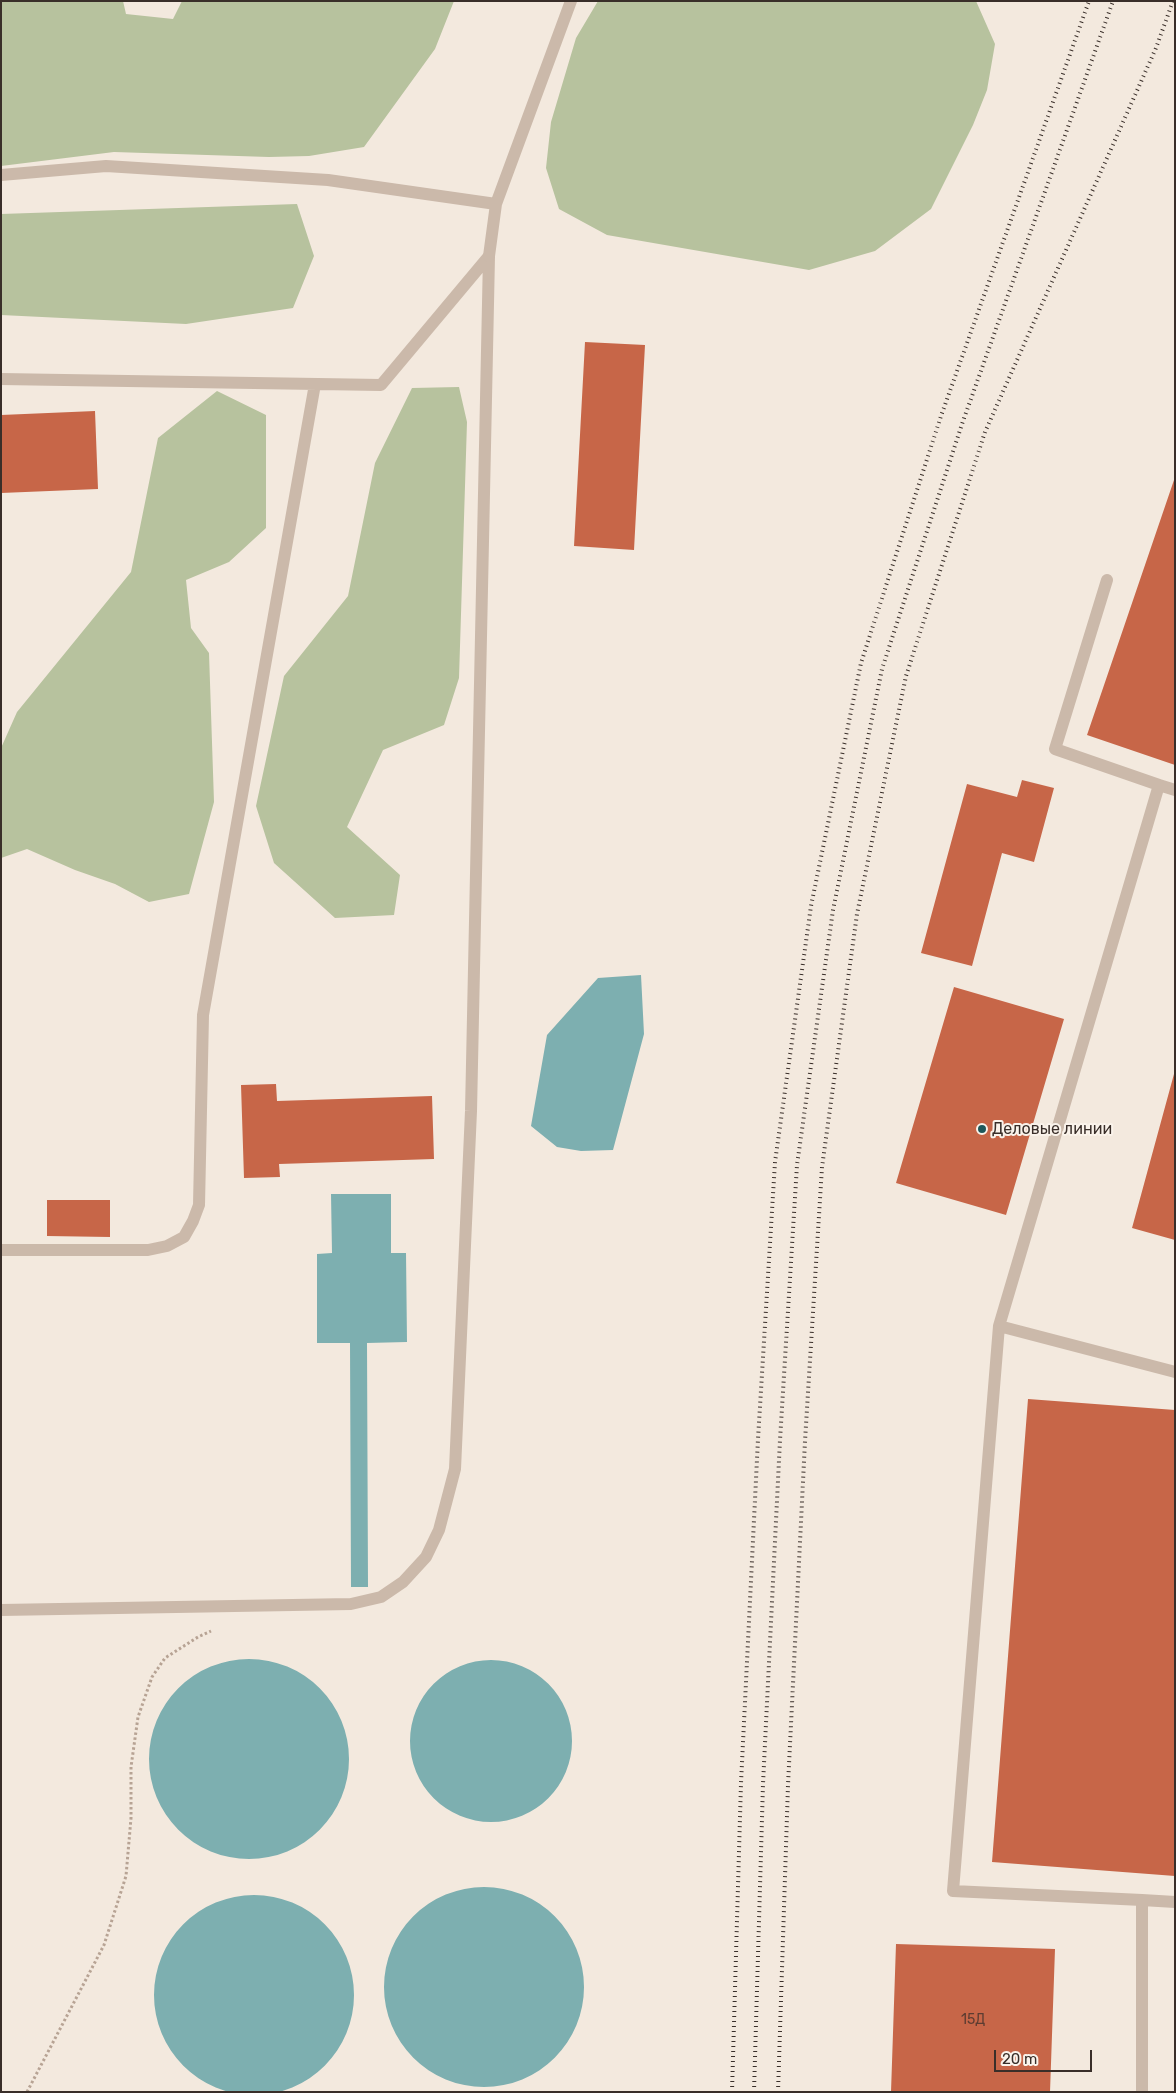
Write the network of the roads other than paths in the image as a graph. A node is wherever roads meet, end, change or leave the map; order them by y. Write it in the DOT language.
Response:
graph roads {
  1 [pos="571,1"];
  2 [pos="1,175"];
  3 [pos="496,204"];
  4 [pos="490,256"];
  5 [pos="1,379"];
  6 [pos="315,384"];
  7 [pos="1107,580"];
  8 [pos="1159,784"];
  9 [pos="1175,790"];
  10 [pos="1,1250"];
  11 [pos="999,1326"];
  12 [pos="1175,1372"];
  13 [pos="1,1610"];
  14 [pos="1142,1900"];
  15 [pos="1175,1902"];
  16 [pos="1142,2092"];
  1 -- 3 [label="street"];
  2 -- 3 [label="street"];
  3 -- 4 [label="street"];
  4 -- 6 [label="street"];
  4 -- 13 [label="street"];
  5 -- 6 [label="street"];
  6 -- 10 [label="street"];
  7 -- 8 [label="street"];
  8 -- 9 [label="street"];
  8 -- 11 [label="street"];
  11 -- 12 [label="street"];
  11 -- 14 [label="street"];
  14 -- 15 [label="street"];
  14 -- 16 [label="street"];
}
